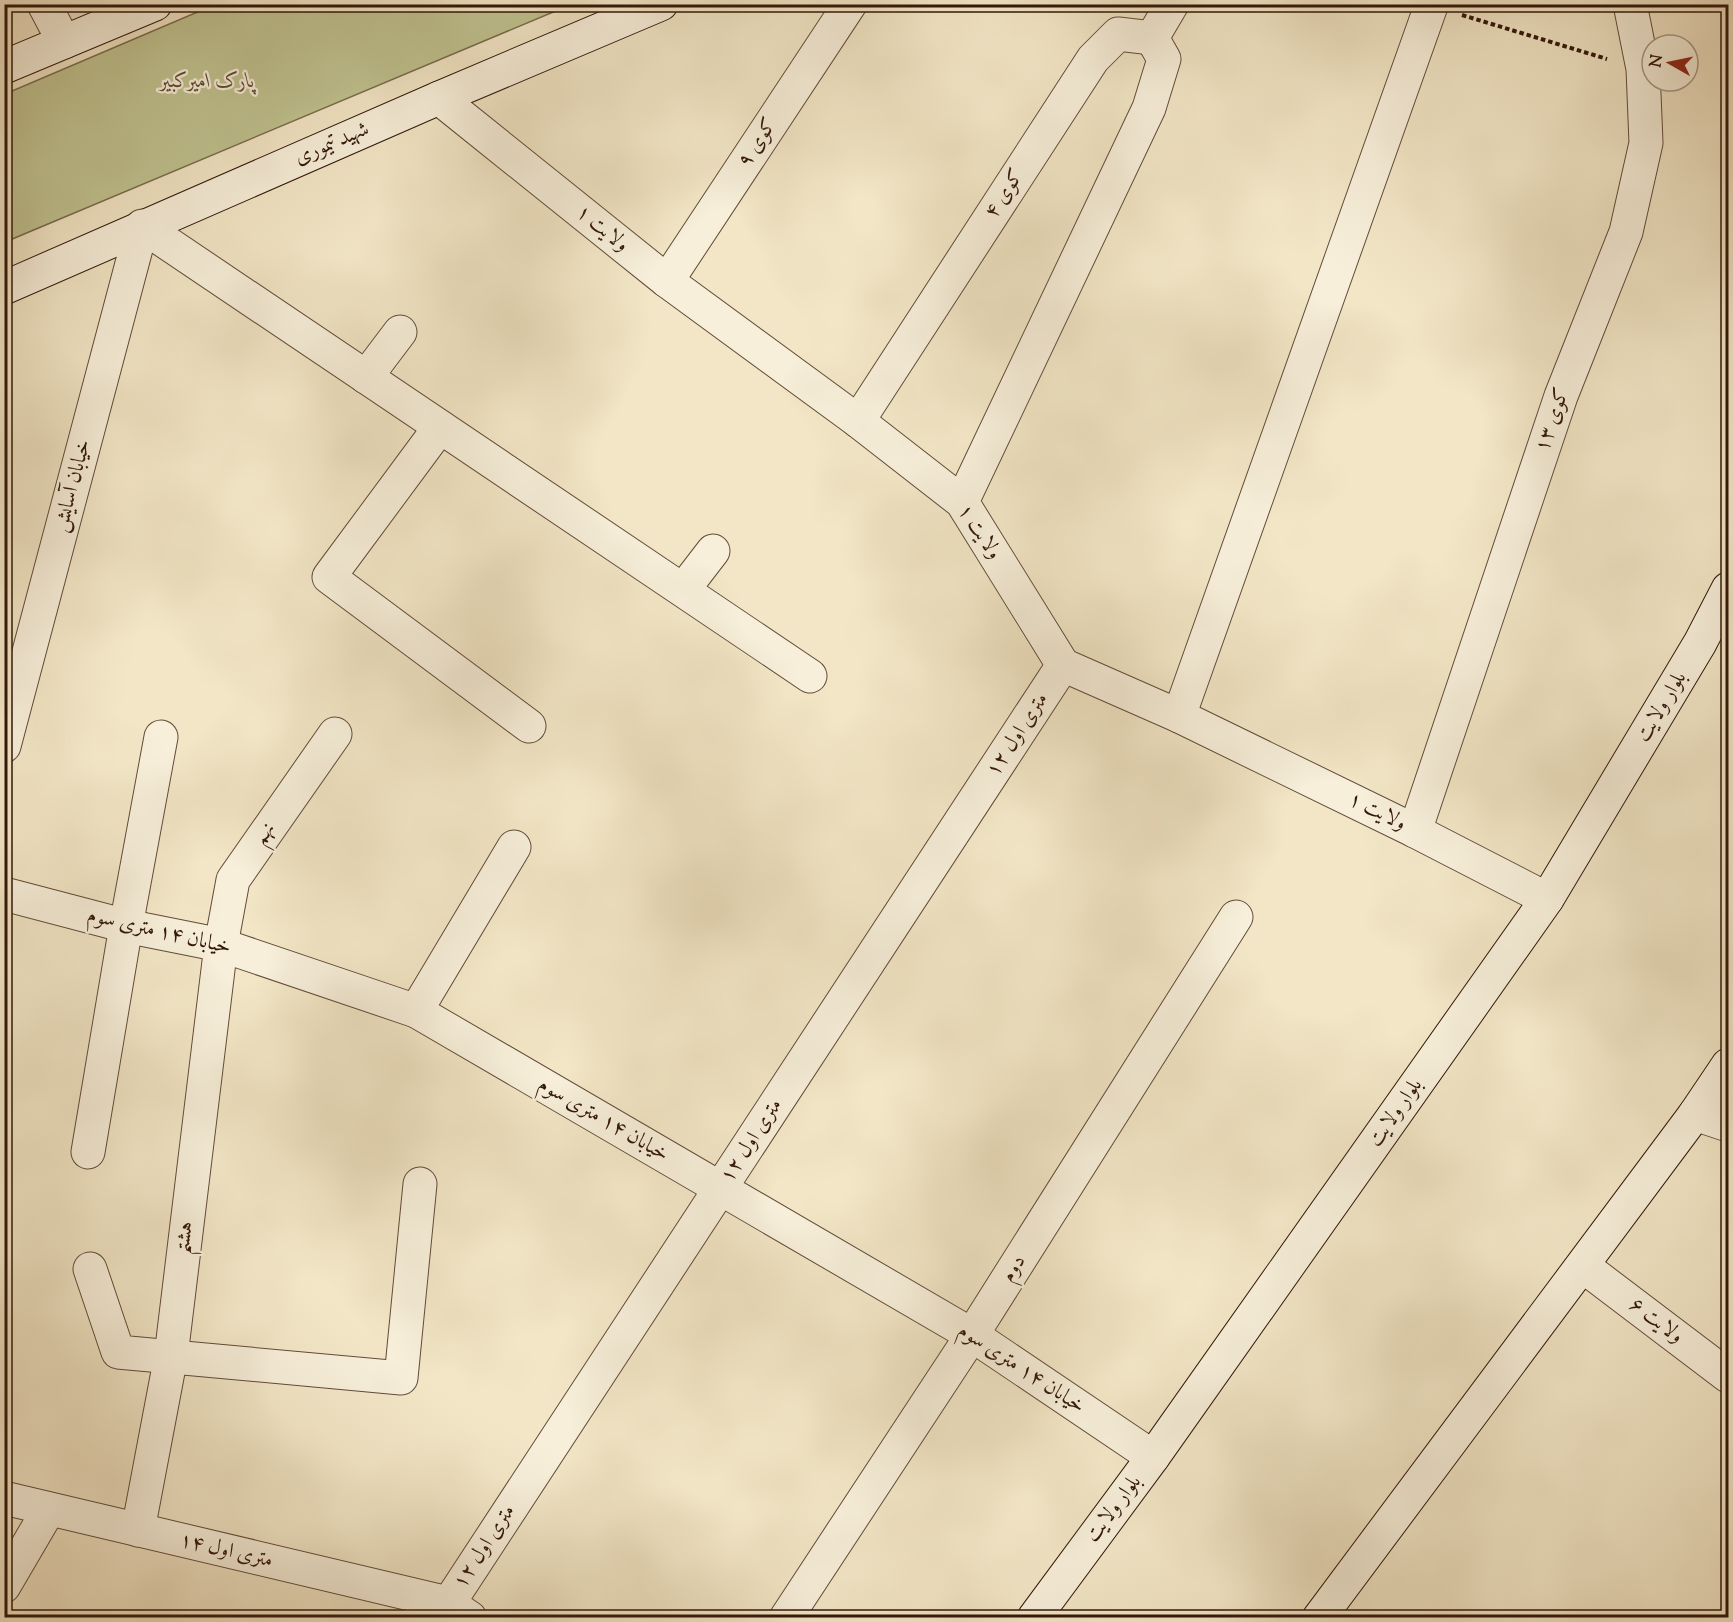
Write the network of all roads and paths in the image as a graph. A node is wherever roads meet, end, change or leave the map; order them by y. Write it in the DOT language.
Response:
graph roads {
  1 [pos="44,4"];
  2 [pos="155,4"];
  3 [pos="661,4"];
  4 [pos="850,4"];
  5 [pos="1172,4"];
  6 [pos="1630,4"];
  7 [pos="1429,5"];
  8 [pos="1152,38"];
  9 [pos="64,42"];
  10 [pos="1640,54"];
  11 [pos="4,67"];
  12 [pos="1640,68"];
  13 [pos="1644,93"];
  14 [pos="439,98"];
  15 [pos="142,226"];
  16 [pos="667,281"];
  17 [pos="4,288"];
  18 [pos="400,332"];
  19 [pos="366,377"];
  20 [pos="858,421"];
  21 [pos="440,427"];
  22 [pos="962,502"];
  23 [pos="713,551"];
  24 [pos="1728,589"];
  25 [pos="683,590"];
  26 [pos="1063,665"];
  27 [pos="810,676"];
  28 [pos="1179,716"];
  29 [pos="529,726"];
  30 [pos="335,734"];
  31 [pos="6,736"];
  32 [pos="161,737"];
  33 [pos="1415,831"];
  34 [pos="514,847"];
  35 [pos="4,894"];
  36 [pos="1547,899"];
  37 [pos="1236,917"];
  38 [pos="126,926"];
  39 [pos="221,945"];
  40 [pos="416,1011"];
  41 [pos="1728,1065"];
  42 [pos="1695,1114"];
  43 [pos="1728,1125"];
  44 [pos="88,1152"];
  45 [pos="420,1184"];
  46 [pos="721,1190"];
  47 [pos="1583,1266"];
  48 [pos="90,1269"];
  49 [pos="972,1335"];
  50 [pos="171,1356"];
  51 [pos="1728,1376"];
  52 [pos="1153,1457"];
  53 [pos="4,1498"];
  54 [pos="50,1509"];
  55 [pos="138,1530"];
  56 [pos="4,1587"];
  57 [pos="452,1613"];
  58 [pos="786,1617"];
  59 [pos="1034,1617"];
  60 [pos="1319,1617"];
  1 -- 9 [label="street"];
  2 -- 9 [label="street"];
  3 -- 14 [label="street, شهید تیموری"];
  4 -- 16 [label="street, کوی ۹"];
  5 -- 8 [label="street"];
  6 -- 10 [label="street, کوی ۱۳"];
  7 -- 12 [label="path"];
  7 -- 28 [label="street"];
  8 -- 20 [label="street, کوی ۴"];
  8 -- 22 [label="street"];
  9 -- 11 [label="street"];
  13 -- 33 [label="street, کوی ۱۳"];
  14 -- 15 [label="street, شهید تیموری"];
  14 -- 16 [label="street, ولایت ۱"];
  15 -- 17 [label="street, شهید تیموری"];
  15 -- 19 [label="street"];
  15 -- 31 [label="street, خیابان آسایش"];
  16 -- 20 [label="street, ولایت ۱"];
  18 -- 19 [label="street"];
  19 -- 21 [label="street"];
  20 -- 22 [label="street, ولایت ۱"];
  21 -- 25 [label="street"];
  21 -- 29 [label="street"];
  22 -- 26 [label="street, ولایت ۱"];
  23 -- 25 [label="street"];
  24 -- 36 [label="street, بلوار ولایت"];
  25 -- 27 [label="street"];
  26 -- 28 [label="street, ولایت ۱"];
  26 -- 46 [label="street, ۱۲ متری اول"];
  28 -- 33 [label="street, ولایت ۱"];
  30 -- 39 [label="street, نهم"];
  32 -- 38 [label="street"];
  33 -- 36 [label="street, ولایت ۱"];
  34 -- 40 [label="street"];
  35 -- 38 [label="street, خیابان ۱۴ متری سوم"];
  36 -- 52 [label="street, بلوار ولایت"];
  37 -- 49 [label="street, دوم"];
  38 -- 39 [label="street, خیابان ۱۴ متری سوم"];
  38 -- 44 [label="street"];
  39 -- 40 [label="street, خیابان ۱۴ متری سوم"];
  39 -- 50 [label="street, هشتم"];
  40 -- 46 [label="street, خیابان ۱۴ متری سوم"];
  41 -- 42 [label="street"];
  42 -- 43 [label="street"];
  42 -- 47 [label="street"];
  45 -- 50 [label="street"];
  46 -- 49 [label="street, خیابان ۱۴ متری سوم"];
  46 -- 57 [label="street, ۱۲ متری اول"];
  47 -- 51 [label="street, ولایت ۶"];
  47 -- 60 [label="street"];
  48 -- 50 [label="street"];
  49 -- 52 [label="street, خیابان ۱۴ متری سوم"];
  49 -- 58 [label="street, دوم"];
  50 -- 55 [label="street, هشتم"];
  52 -- 59 [label="street, بلوار ولایت"];
  53 -- 54 [label="street, ۱۴ متری اول"];
  54 -- 55 [label="street, ۱۴ متری اول"];
  54 -- 56 [label="street"];
  55 -- 57 [label="street, ۱۴ متری اول"];
}
